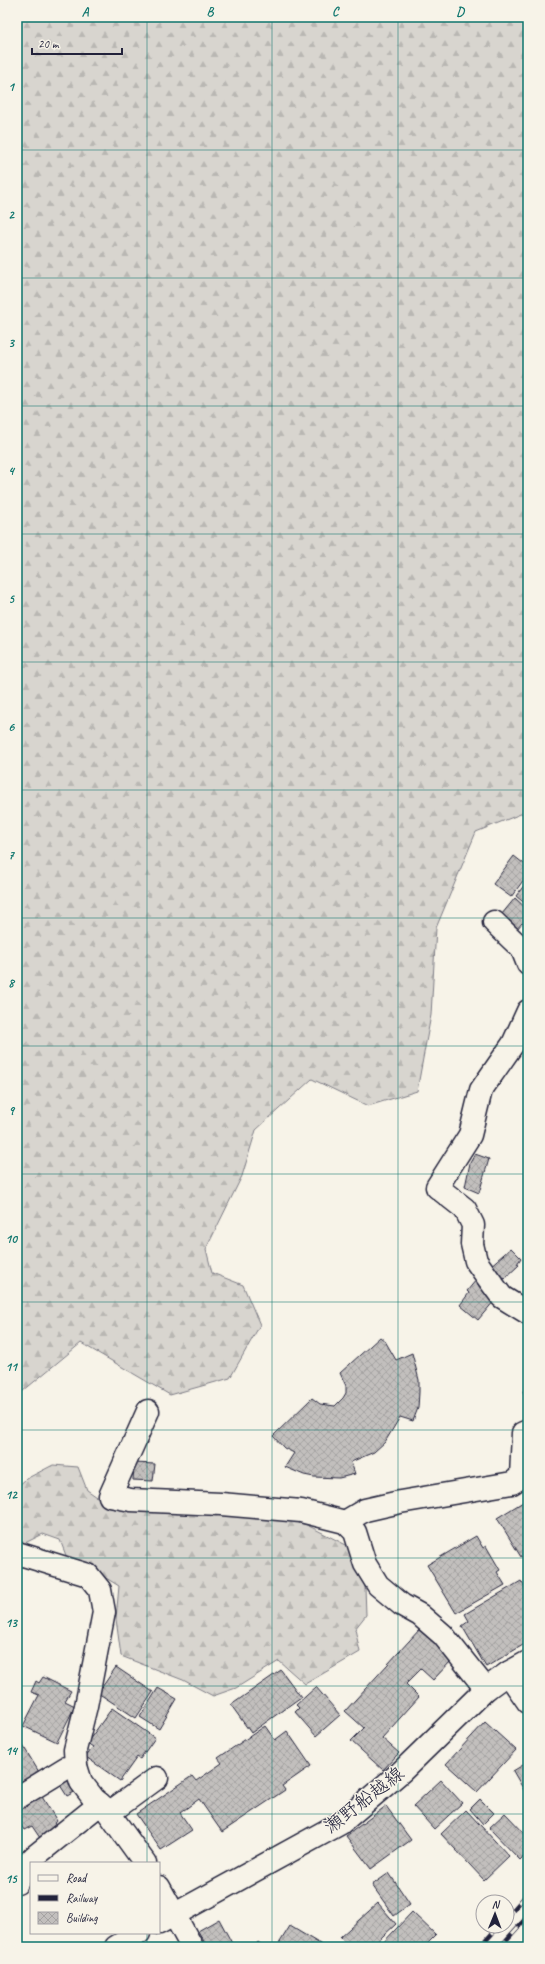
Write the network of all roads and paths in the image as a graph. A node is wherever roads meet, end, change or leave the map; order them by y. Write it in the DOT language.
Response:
graph roads {
  1 [pos="494,922"];
  2 [pos="528,964"];
  3 [pos="528,1011"];
  4 [pos="528,1312"];
  5 [pos="148,1411"];
  6 [pos="528,1431"];
  7 [pos="344,1522"];
  8 [pos="17,1554"];
  9 [pos="528,1662"];
  10 [pos="508,1673"];
  11 [pos="486,1689"];
  12 [pos="528,1702"];
  13 [pos="76,1766"];
  14 [pos="156,1778"];
  15 [pos="17,1798"];
  16 [pos="105,1809"];
  17 [pos="144,1862"];
  18 [pos="17,1883"];
  19 [pos="160,1891"];
  20 [pos="167,1918"];
  21 [pos="137,1934"];
  22 [pos="116,1947"];
  23 [pos="192,1947"];
  1 -- 2 [label="street"];
  3 -- 4 [label="street"];
  5 -- 7 [label="street"];
  6 -- 7 [label="street"];
  7 -- 11 [label="street"];
  8 -- 13 [label="street"];
  9 -- 10 [label="street, 瀬野船越線"];
  10 -- 11 [label="street, 瀬野船越線"];
  10 -- 12 [label="street"];
  11 -- 20 [label="street, 瀬野船越線"];
  13 -- 15 [label="street"];
  13 -- 16 [label="street"];
  14 -- 16 [label="street"];
  16 -- 17 [label="street"];
  16 -- 18 [label="street"];
  19 -- 20 [label="street"];
  20 -- 23 [label="street"];
  21 -- 22 [label="street"];
}
